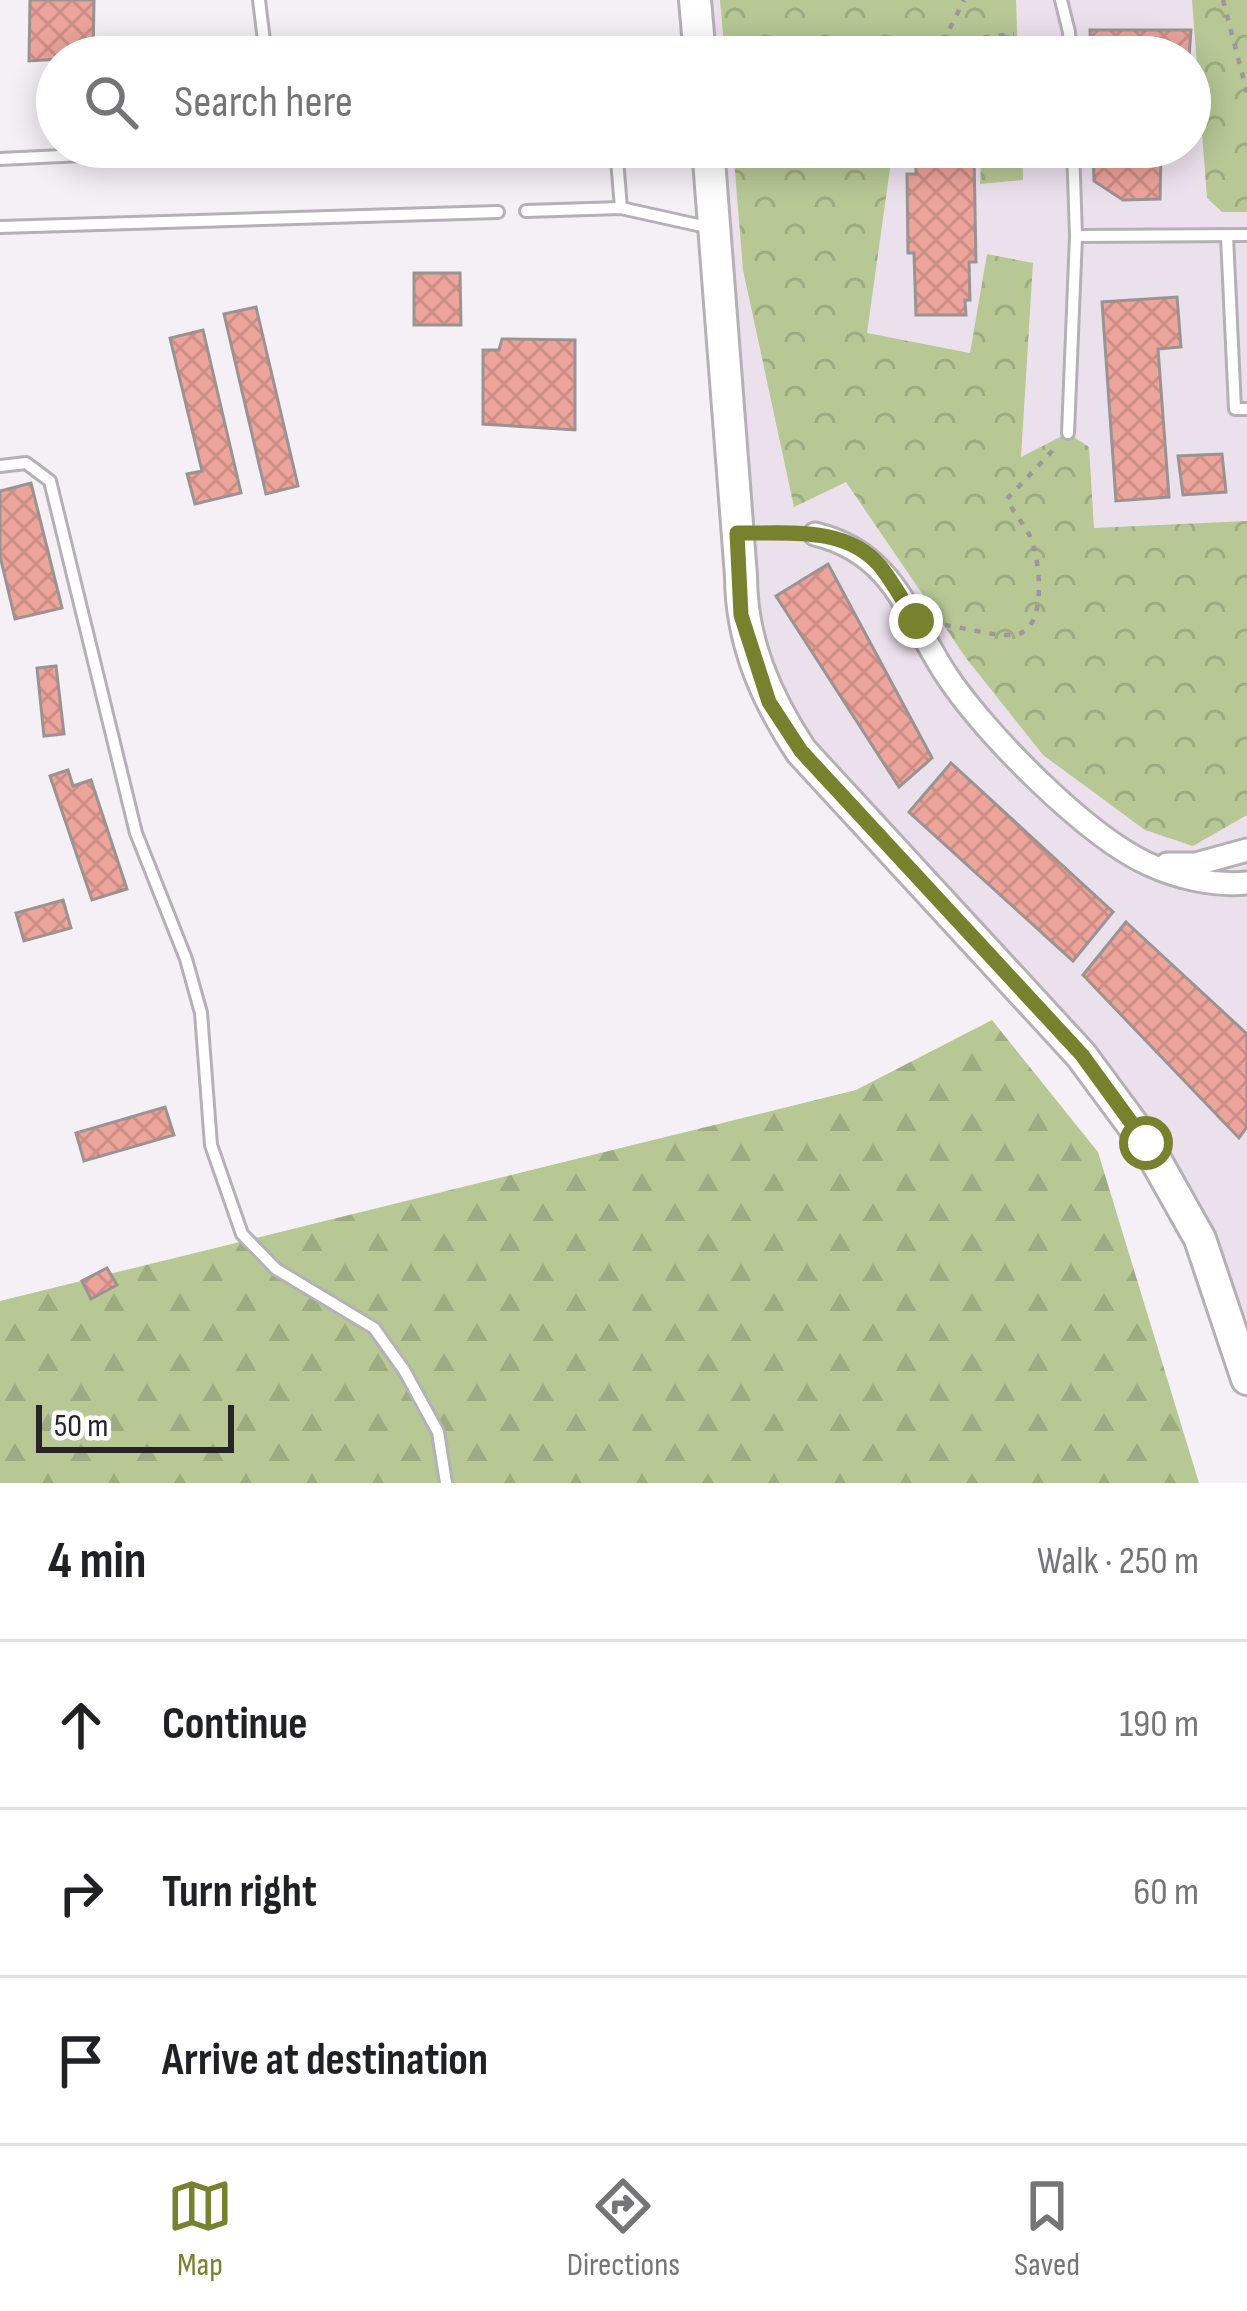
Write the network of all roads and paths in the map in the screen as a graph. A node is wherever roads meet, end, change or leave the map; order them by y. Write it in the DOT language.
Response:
graph roads {
  1 [pos="259,0"];
  2 [pos="695,0"];
  3 [pos="964,0"];
  4 [pos="1060,0"];
  5 [pos="1223,0"];
  6 [pos="1014,34"];
  7 [pos="263,36"];
  8 [pos="698,36"];
  9 [pos="946,36"];
  10 [pos="996,36"];
  11 [pos="1069,36"];
  12 [pos="1247,92"];
  13 [pos="36,157"];
  14 [pos="0,159"];
  15 [pos="618,168"];
  16 [pos="709,168"];
  17 [pos="1074,168"];
  18 [pos="621,208"];
  19 [pos="526,211"];
  20 [pos="498,212"];
  21 [pos="0,227"];
  22 [pos="714,229"];
  23 [pos="1247,235"];
  24 [pos="1076,236"];
  25 [pos="1227,236"];
  26 [pos="1247,409"];
  27 [pos="1068,434"];
  28 [pos="0,466"];
  29 [pos="737,533"];
  30 [pos="815,534"];
  31 [pos="916,621"];
  32 [pos="1247,850"];
  33 [pos="1149,865"];
  34 [pos="1247,883"];
  35 [pos="1247,1379"];
  36 [pos="446,1483"];
  1 -- 7 [label="lane"];
  2 -- 8 [label="main road"];
  3 -- 9 [label="path"];
  4 -- 11 [label="lane"];
  5 -- 12 [label="path"];
  6 -- 10 [label="path"];
  13 -- 14 [label="lane"];
  15 -- 18 [label="lane"];
  16 -- 22 [label="main road"];
  17 -- 24 [label="lane"];
  18 -- 19 [label="lane"];
  18 -- 22 [label="lane"];
  20 -- 21 [label="lane"];
  22 -- 29 [label="main road"];
  23 -- 25 [label="lane"];
  24 -- 25 [label="lane"];
  24 -- 27 [label="lane"];
  25 -- 26 [label="lane"];
  27 -- 31 [label="path"];
  28 -- 36 [label="lane"];
  29 -- 30 [label="path"];
  29 -- 35 [label="main road"];
  30 -- 31 [label="street"];
  31 -- 33 [label="street"];
  32 -- 33 [label="street"];
  33 -- 34 [label="street"];
}
